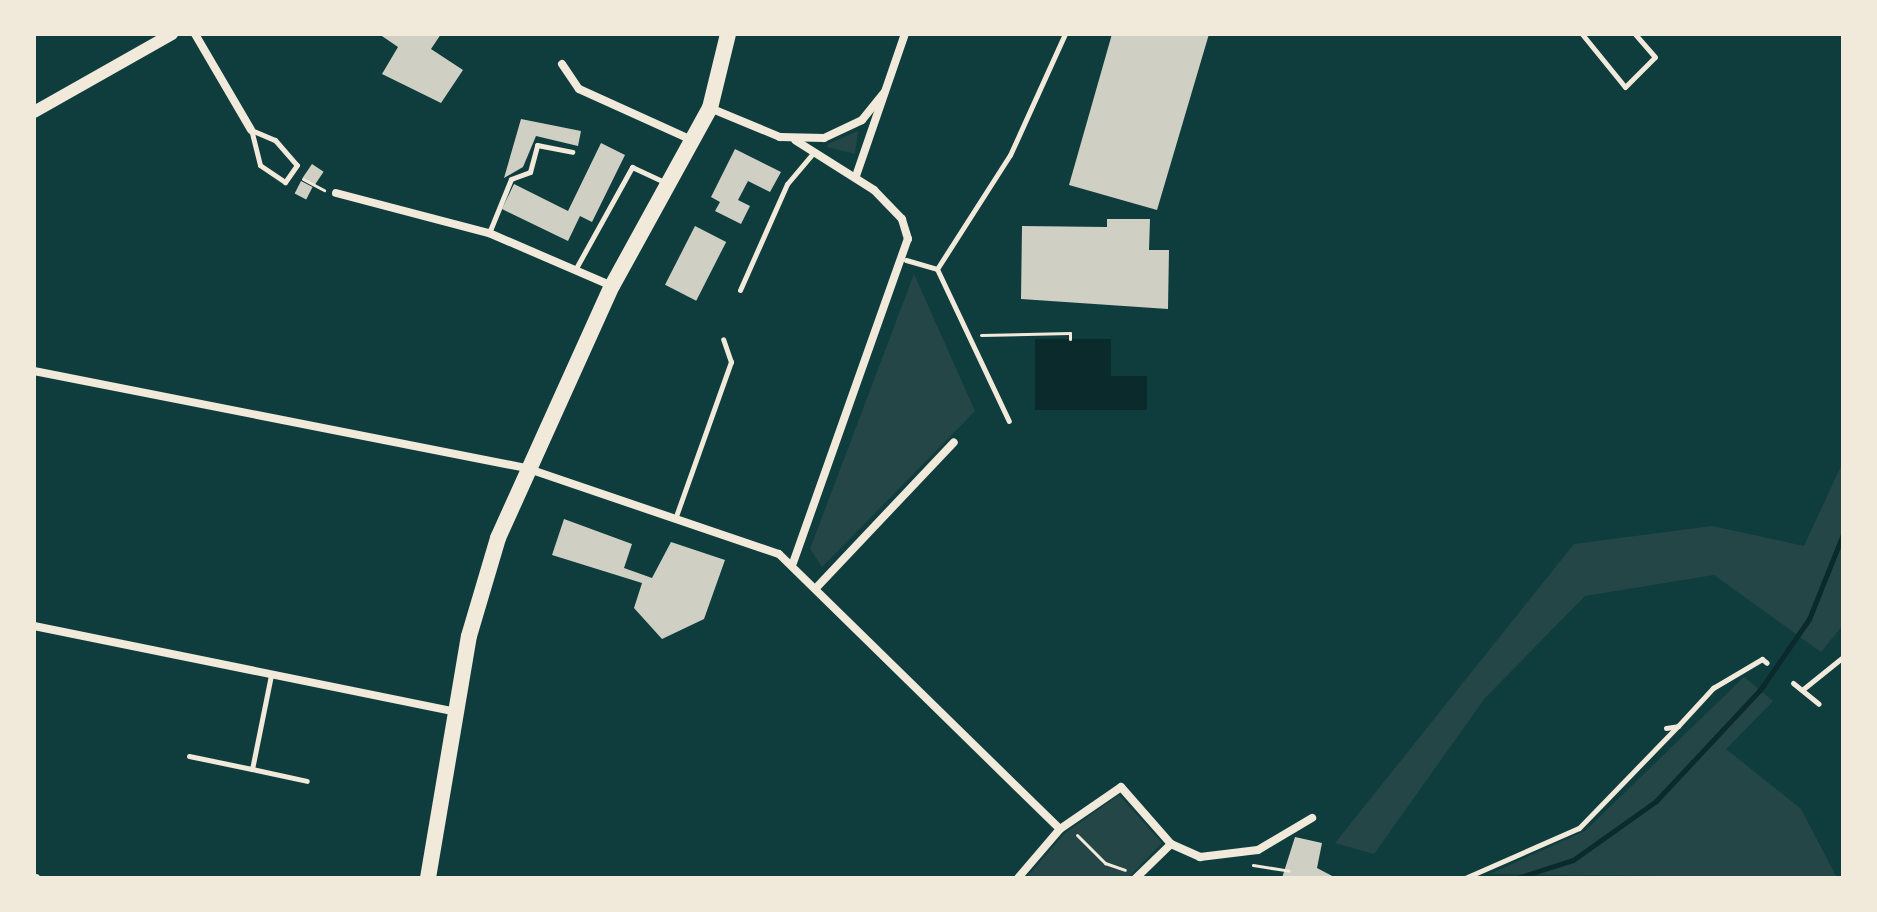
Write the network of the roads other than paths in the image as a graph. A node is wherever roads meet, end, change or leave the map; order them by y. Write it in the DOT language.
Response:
graph roads {
  1 [pos="172,34"];
  2 [pos="195,34"];
  3 [pos="728,34"];
  4 [pos="905,34"];
  5 [pos="1065,34"];
  6 [pos="1582,34"];
  7 [pos="1635,34"];
  8 [pos="562,64"];
  9 [pos="884,93"];
  10 [pos="710,108"];
  11 [pos="34,112"];
  12 [pos="251,130"];
  13 [pos="693,140"];
  14 [pos="795,140"];
  15 [pos="815,151"];
  16 [pos="572,152"];
  17 [pos="856,176"];
  18 [pos="668,184"];
  19 [pos="336,193"];
  20 [pos="489,233"];
  21 [pos="906,260"];
  22 [pos="937,269"];
  23 [pos="575,270"];
  24 [pos="612,286"];
  25 [pos="740,290"];
  26 [pos="723,339"];
  27 [pos="34,371"];
  28 [pos="1009,421"];
  29 [pos="954,442"];
  30 [pos="526,468"];
  31 [pos="675,520"];
  32 [pos="793,563"];
  33 [pos="817,587"];
  34 [pos="34,626"];
  35 [pos="1843,657"];
  36 [pos="1767,663"];
  37 [pos="271,675"];
  38 [pos="1793,683"];
  39 [pos="1802,690"];
  40 [pos="1819,704"];
  41 [pos="457,712"];
  42 [pos="1678,726"];
  43 [pos="1666,728"];
  44 [pos="189,756"];
  45 [pos="252,769"];
  46 [pos="307,781"];
  47 [pos="1312,818"];
  48 [pos="1064,826"];
  49 [pos="1171,844"];
  50 [pos="1138,876"];
  51 [pos="428,878"];
  52 [pos="1018,878"];
  53 [pos="1465,878"];
  1 -- 11 [label="street"];
  2 -- 12 [label="street"];
  3 -- 10 [label="main road"];
  4 -- 9 [label="street"];
  5 -- 22 [label="lane"];
  6 -- 7 [label="lane"];
  8 -- 13 [label="street"];
  9 -- 14 [label="street"];
  9 -- 17 [label="street"];
  10 -- 13 [label="main road"];
  10 -- 14 [label="street"];
  12 -- 12 [label="lane"];
  13 -- 18 [label="main road"];
  14 -- 15 [label="street"];
  15 -- 17 [label="street"];
  15 -- 25 [label="lane"];
  16 -- 20 [label="lane"];
  17 -- 21 [label="street"];
  18 -- 23 [label="lane"];
  18 -- 24 [label="main road"];
  19 -- 20 [label="street"];
  20 -- 23 [label="street"];
  21 -- 22 [label="lane"];
  21 -- 32 [label="street"];
  22 -- 28 [label="lane"];
  23 -- 24 [label="street"];
  24 -- 30 [label="main road"];
  26 -- 31 [label="lane"];
  27 -- 30 [label="street"];
  29 -- 33 [label="street"];
  30 -- 31 [label="street"];
  30 -- 41 [label="main road"];
  31 -- 32 [label="street"];
  32 -- 33 [label="street"];
  33 -- 48 [label="street"];
  34 -- 37 [label="street"];
  35 -- 39 [label="lane"];
  36 -- 42 [label="lane"];
  37 -- 41 [label="street"];
  37 -- 45 [label="lane"];
  38 -- 39 [label="lane"];
  39 -- 40 [label="lane"];
  41 -- 51 [label="main road"];
  42 -- 43 [label="lane"];
  42 -- 53 [label="lane"];
  44 -- 45 [label="lane"];
  45 -- 46 [label="lane"];
  47 -- 49 [label="street"];
  48 -- 49 [label="street"];
  48 -- 52 [label="street"];
  49 -- 50 [label="street"];
}
